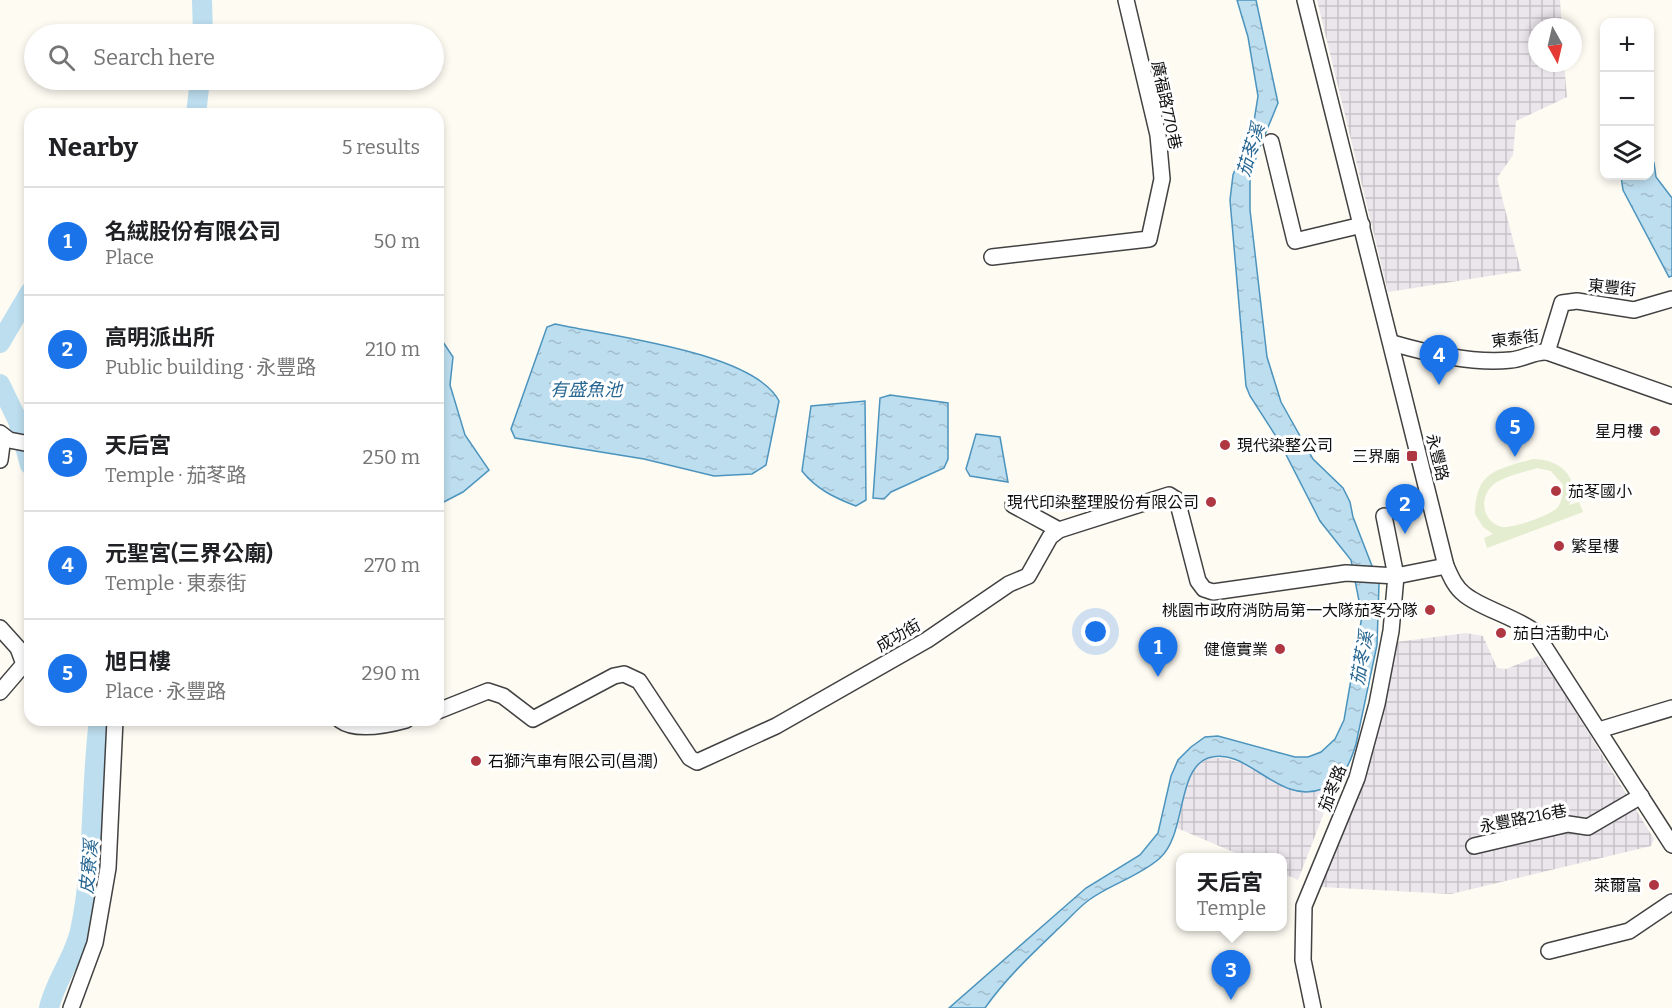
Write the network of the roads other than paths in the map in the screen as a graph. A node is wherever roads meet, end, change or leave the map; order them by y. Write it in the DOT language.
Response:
graph roads {
  1 [pos="1126,0"];
  2 [pos="1305,0"];
  3 [pos="1271,142"];
  4 [pos="1362,225"];
  5 [pos="992,257"];
  6 [pos="1672,299"];
  7 [pos="1392,344"];
  8 [pos="1547,352"];
  9 [pos="1672,396"];
  10 [pos="4,437"];
  11 [pos="24,442"];
  12 [pos="0,460"];
  13 [pos="1013,505"];
  14 [pos="1384,516"];
  15 [pos="1059,530"];
  16 [pos="1446,566"];
  17 [pos="1396,576"];
  18 [pos="0,628"];
  19 [pos="0,692"];
  20 [pos="1672,708"];
  21 [pos="444,709"];
  22 [pos="115,726"];
  23 [pos="1599,730"];
  24 [pos="1641,796"];
  25 [pos="1672,843"];
  26 [pos="1474,846"];
  27 [pos="1672,902"];
  28 [pos="1549,951"];
  29 [pos="72,1008"];
  30 [pos="1313,1008"];
  1 -- 5 [label="street, 廣福路770巷"];
  2 -- 4 [label="street, 永豐路"];
  3 -- 4 [label="street"];
  4 -- 7 [label="street, 永豐路"];
  6 -- 8 [label="street, 東豐街"];
  7 -- 8 [label="street, 東泰街"];
  7 -- 16 [label="street, 永豐路"];
  8 -- 9 [label="street, 東泰街"];
  10 -- 11 [label="street"];
  10 -- 12 [label="street"];
  13 -- 15 [label="street"];
  14 -- 17 [label="street, 茄苳路"];
  15 -- 17 [label="street"];
  15 -- 21 [label="street, 成功街"];
  16 -- 17 [label="street"];
  16 -- 23 [label="street, 永豐路"];
  17 -- 30 [label="street, 茄苳路"];
  18 -- 19 [label="street"];
  20 -- 23 [label="street"];
  22 -- 29 [label="street"];
  23 -- 24 [label="street, 永豐路"];
  24 -- 25 [label="street, 永豐路"];
  24 -- 26 [label="street, 永豐路216巷"];
  27 -- 28 [label="street"];
}
